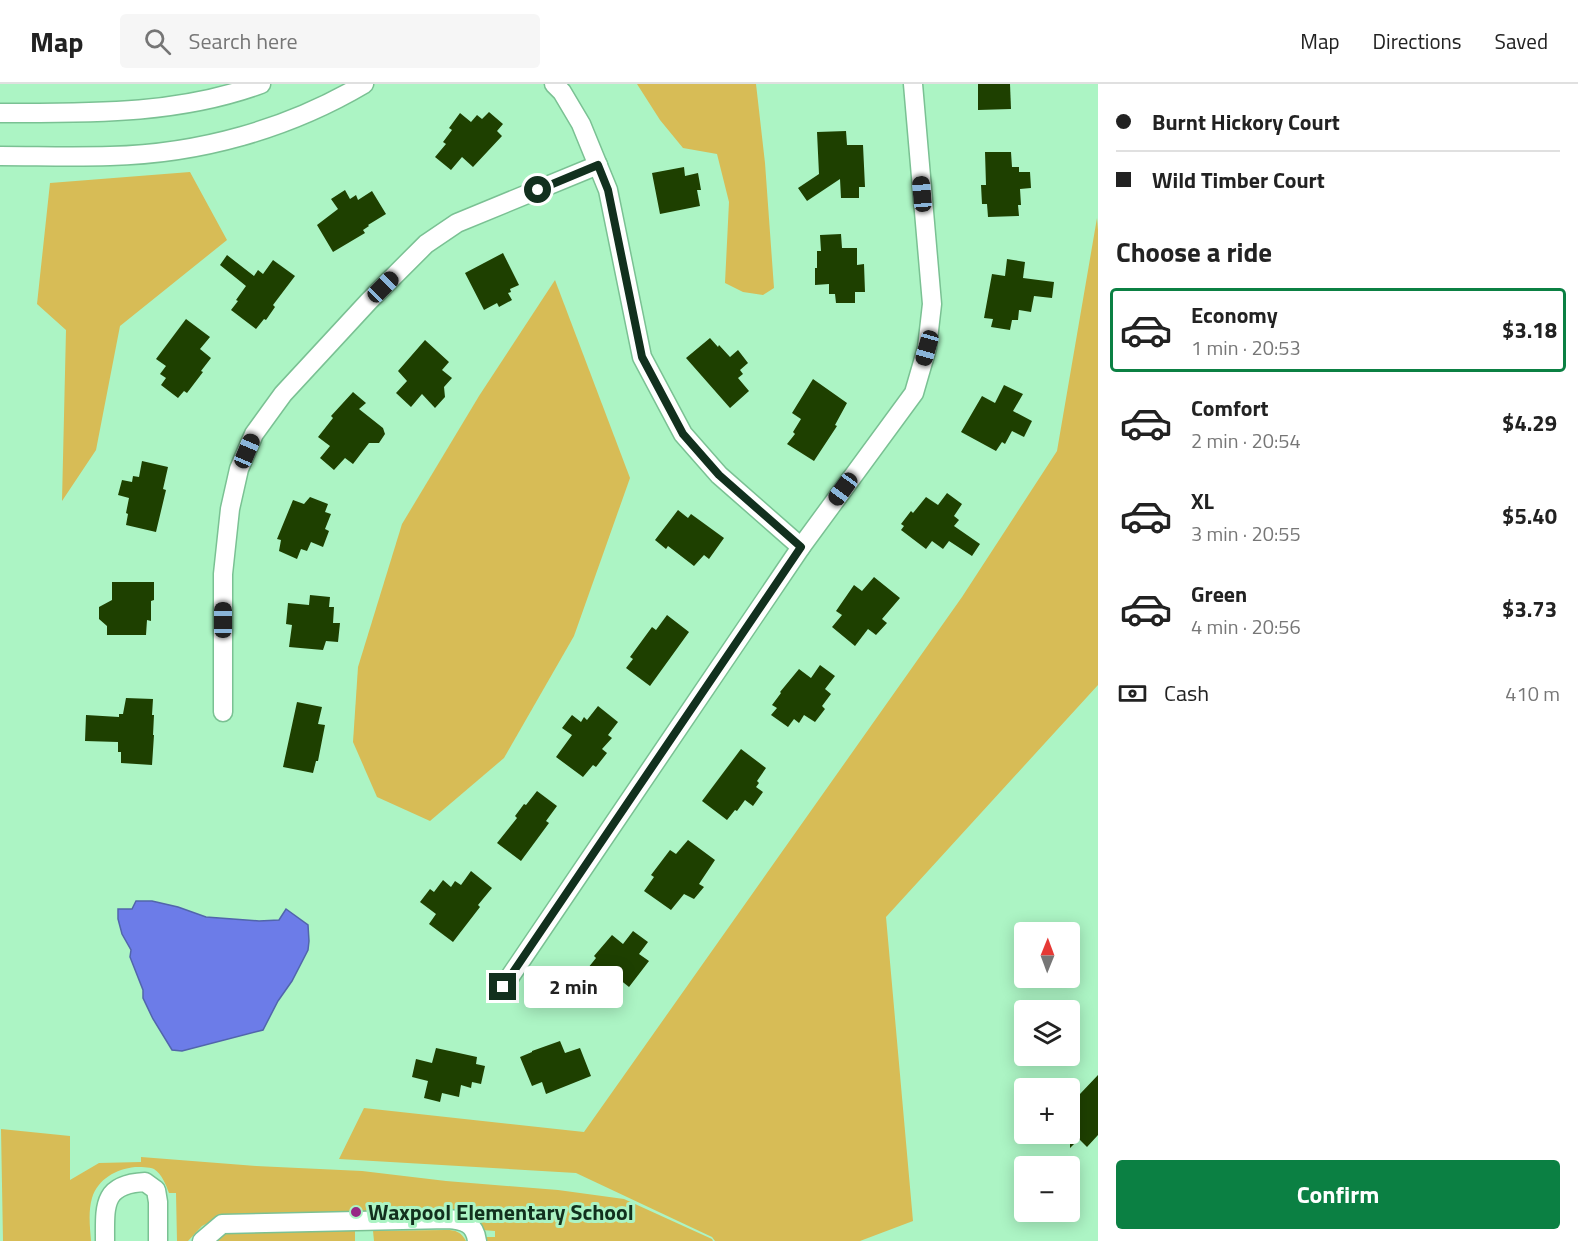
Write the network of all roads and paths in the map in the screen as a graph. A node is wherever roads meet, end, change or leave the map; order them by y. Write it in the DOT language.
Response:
graph roads {
  1 [pos="261,84"];
  2 [pos="364,84"];
  3 [pos="554,84"];
  4 [pos="913,84"];
  5 [pos="0,113"];
  6 [pos="0,156"];
  7 [pos="598,165"];
  8 [pos="801,547"];
  9 [pos="223,712"];
  10 [pos="503,987"];
  11 [pos="105,1241"];
  12 [pos="158,1241"];
  13 [pos="202,1241"];
  14 [pos="477,1241"];
  1 -- 5 [label="street"];
  2 -- 6 [label="street"];
  3 -- 7 [label="street"];
  4 -- 8 [label="street"];
  7 -- 8 [label="street"];
  7 -- 9 [label="street"];
  8 -- 10 [label="street"];
  11 -- 12 [label="street"];
  13 -- 14 [label="street"];
}
